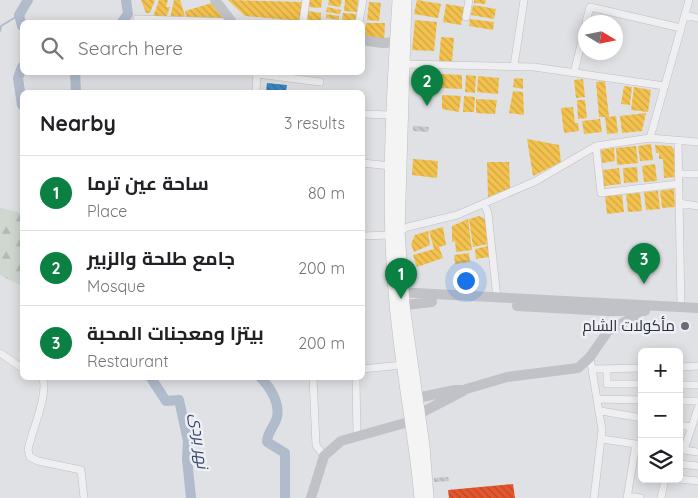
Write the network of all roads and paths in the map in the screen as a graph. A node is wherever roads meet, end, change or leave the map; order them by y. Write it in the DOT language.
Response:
graph roads {
  1 [pos="215,0"];
  2 [pos="306,0"];
  3 [pos="362,0"];
  4 [pos="398,0"];
  5 [pos="406,0"];
  6 [pos="469,0"];
  7 [pos="524,0"];
  8 [pos="689,0"];
  9 [pos="588,15"];
  10 [pos="685,15"];
  11 [pos="466,17"];
  12 [pos="698,18"];
  13 [pos="137,19"];
  14 [pos="168,20"];
  15 [pos="230,20"];
  16 [pos="303,20"];
  17 [pos="359,20"];
  18 [pos="681,28"];
  19 [pos="365,40"];
  20 [pos="400,41"];
  21 [pos="578,56"];
  22 [pos="404,64"];
  23 [pos="514,66"];
  24 [pos="574,72"];
  25 [pos="257,75"];
  26 [pos="287,75"];
  27 [pos="320,82"];
  28 [pos="664,86"];
  29 [pos="256,90"];
  30 [pos="365,114"];
  31 [pos="392,115"];
  32 [pos="650,138"];
  33 [pos="678,141"];
  34 [pos="698,142"];
  35 [pos="596,146"];
  36 [pos="365,163"];
  37 [pos="391,166"];
  38 [pos="678,174"];
  39 [pos="698,174"];
  40 [pos="678,184"];
  41 [pos="484,204"];
  42 [pos="679,204"];
  43 [pos="698,206"];
  44 [pos="395,233"];
  45 [pos="365,236"];
  46 [pos="498,298"];
  47 [pos="399,299"];
  48 [pos="681,307"];
  49 [pos="616,308"];
  50 [pos="638,308"];
  51 [pos="698,308"];
  52 [pos="698,314"];
  53 [pos="0,353"];
  54 [pos="590,357"];
  55 [pos="403,365"];
  56 [pos="698,366"];
  57 [pos="20,367"];
  58 [pos="683,367"];
  59 [pos="365,368"];
  60 [pos="638,368"];
  61 [pos="593,369"];
  62 [pos="607,369"];
  63 [pos="44,380"];
  64 [pos="312,380"];
  65 [pos="356,380"];
  66 [pos="638,384"];
  67 [pos="683,385"];
  68 [pos="698,385"];
  69 [pos="463,390"];
  70 [pos="417,398"];
  71 [pos="599,399"];
  72 [pos="638,400"];
  73 [pos="683,401"];
  74 [pos="698,401"];
  75 [pos="698,408"];
  76 [pos="601,411"];
  77 [pos="638,417"];
  78 [pos="416,418"];
  79 [pos="683,426"];
  80 [pos="692,427"];
  81 [pos="357,436"];
  82 [pos="602,439"];
  83 [pos="638,444"];
  84 [pos="638,448"];
  85 [pos="683,448"];
  86 [pos="683,450"];
  87 [pos="698,452"];
  88 [pos="324,456"];
  89 [pos="683,464"];
  90 [pos="698,466"];
  91 [pos="683,479"];
  92 [pos="698,481"];
  93 [pos="664,483"];
  94 [pos="627,497"];
  95 [pos="84,498"];
  96 [pos="311,498"];
  97 [pos="420,498"];
  98 [pos="428,498"];
  99 [pos="594,498"];
  100 [pos="640,498"];
  101 [pos="661,498"];
  1 -- 15 [label="street"];
  2 -- 16 [label="street"];
  3 -- 17 [label="street"];
  4 -- 20 [label="main road"];
  5 -- 20 [label="main road"];
  6 -- 11 [label="street"];
  7 -- 23 [label="street"];
  8 -- 10 [label="street"];
  9 -- 18 [label="street"];
  10 -- 12 [label="street"];
  10 -- 18 [label="street"];
  13 -- 14 [label="street"];
  18 -- 28 [label="street"];
  19 -- 20 [label="street"];
  20 -- 22 [label="main road"];
  20 -- 31 [label="main road"];
  21 -- 24 [label="street"];
  22 -- 23 [label="street"];
  22 -- 44 [label="main road"];
  23 -- 24 [label="street"];
  24 -- 28 [label="street"];
  25 -- 29 [label="street"];
  26 -- 27 [label="street"];
  28 -- 32 [label="street"];
  30 -- 31 [label="street"];
  31 -- 37 [label="main road"];
  32 -- 33 [label="street"];
  32 -- 35 [label="street"];
  33 -- 34 [label="street"];
  33 -- 38 [label="street"];
  35 -- 40 [label="street"];
  35 -- 41 [label="street"];
  36 -- 37 [label="street"];
  37 -- 44 [label="main road"];
  38 -- 39 [label="street"];
  38 -- 40 [label="street"];
  40 -- 42 [label="street"];
  41 -- 44 [label="street"];
  41 -- 46 [label="street"];
  42 -- 43 [label="street"];
  42 -- 48 [label="street"];
  44 -- 45 [label="street"];
  44 -- 47 [label="main road"];
  46 -- 47 [label="street"];
  46 -- 49 [label="street"];
  47 -- 49 [label="street"];
  47 -- 55 [label="main road"];
  47 -- 70 [label="main road"];
  48 -- 50 [label="street"];
  48 -- 51 [label="street"];
  49 -- 50 [label="street"];
  50 -- 52 [label="street"];
  50 -- 54 [label="street"];
  53 -- 57 [label="street"];
  54 -- 61 [label="street"];
  54 -- 69 [label="street"];
  55 -- 59 [label="street"];
  55 -- 78 [label="main road"];
  56 -- 58 [label="street"];
  60 -- 62 [label="street"];
  61 -- 62 [label="street"];
  61 -- 71 [label="street"];
  62 -- 66 [label="street"];
  63 -- 95 [label="street"];
  64 -- 88 [label="street"];
  65 -- 81 [label="street"];
  67 -- 68 [label="street"];
  69 -- 70 [label="street"];
  69 -- 78 [label="street"];
  70 -- 78 [label="main road"];
  71 -- 72 [label="street"];
  71 -- 76 [label="street"];
  73 -- 74 [label="street"];
  75 -- 80 [label="street"];
  76 -- 77 [label="street"];
  76 -- 82 [label="street"];
  78 -- 81 [label="street"];
  78 -- 97 [label="main road"];
  78 -- 98 [label="main road"];
  79 -- 80 [label="street"];
  80 -- 85 [label="street"];
  81 -- 88 [label="street"];
  82 -- 83 [label="street"];
  82 -- 99 [label="street"];
  84 -- 94 [label="street"];
  86 -- 87 [label="street"];
  88 -- 96 [label="street"];
  89 -- 90 [label="street"];
  91 -- 92 [label="street"];
  93 -- 101 [label="street"];
  94 -- 100 [label="street"];
}
